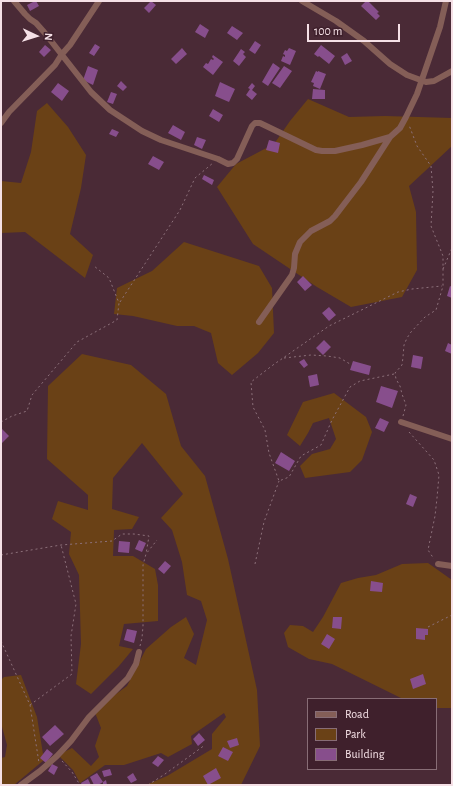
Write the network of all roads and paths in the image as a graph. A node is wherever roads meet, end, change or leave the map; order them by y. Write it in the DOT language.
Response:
graph roads {
  1 [pos="14,1"];
  2 [pos="99,1"];
  3 [pos="302,1"];
  4 [pos="446,1"];
  5 [pos="62,54"];
  6 [pos="452,71"];
  7 [pos="421,80"];
  8 [pos="406,117"];
  9 [pos="1,122"];
  10 [pos="390,137"];
  11 [pos="218,159"];
  12 [pos="452,248"];
  13 [pos="94,266"];
  14 [pos="443,269"];
  15 [pos="443,286"];
  16 [pos="119,303"];
  17 [pos="259,322"];
  18 [pos="283,358"];
  19 [pos="350,364"];
  20 [pos="395,373"];
  21 [pos="1,422"];
  22 [pos="400,422"];
  23 [pos="410,432"];
  24 [pos="452,438"];
  25 [pos="279,481"];
  26 [pos="157,540"];
  27 [pos="61,545"];
  28 [pos="1,554"];
  29 [pos="146,554"];
  30 [pos="255,564"];
  31 [pos="438,564"];
  32 [pos="452,566"];
  33 [pos="452,615"];
  34 [pos="428,628"];
  35 [pos="1,641"];
  36 [pos="139,652"];
  37 [pos="30,704"];
  38 [pos="205,745"];
  39 [pos="57,756"];
  40 [pos="40,771"];
  41 [pos="21,785"];
  42 [pos="80,785"];
  43 [pos="148,785"];
  1 -- 5 [label="street"];
  2 -- 5 [label="street"];
  3 -- 7 [label="street"];
  4 -- 7 [label="street"];
  5 -- 9 [label="street"];
  5 -- 11 [label="street"];
  6 -- 7 [label="street"];
  7 -- 8 [label="street"];
  8 -- 10 [label="street"];
  8 -- 14 [label="path"];
  10 -- 11 [label="street"];
  10 -- 17 [label="street"];
  11 -- 16 [label="path"];
  12 -- 14 [label="path"];
  13 -- 16 [label="path"];
  14 -- 15 [label="path"];
  15 -- 18 [label="path"];
  15 -- 20 [label="path"];
  16 -- 21 [label="path"];
  18 -- 19 [label="path"];
  18 -- 25 [label="path"];
  20 -- 22 [label="path"];
  20 -- 25 [label="path"];
  22 -- 24 [label="street"];
  23 -- 31 [label="path"];
  25 -- 30 [label="path"];
  26 -- 29 [label="path"];
  27 -- 28 [label="path"];
  27 -- 29 [label="path"];
  27 -- 37 [label="path"];
  29 -- 36 [label="path"];
  31 -- 32 [label="street"];
  33 -- 34 [label="path"];
  35 -- 37 [label="path"];
  36 -- 39 [label="street"];
  37 -- 40 [label="path"];
  38 -- 43 [label="path"];
  39 -- 40 [label="street"];
  39 -- 42 [label="path"];
  40 -- 41 [label="street"];
}
